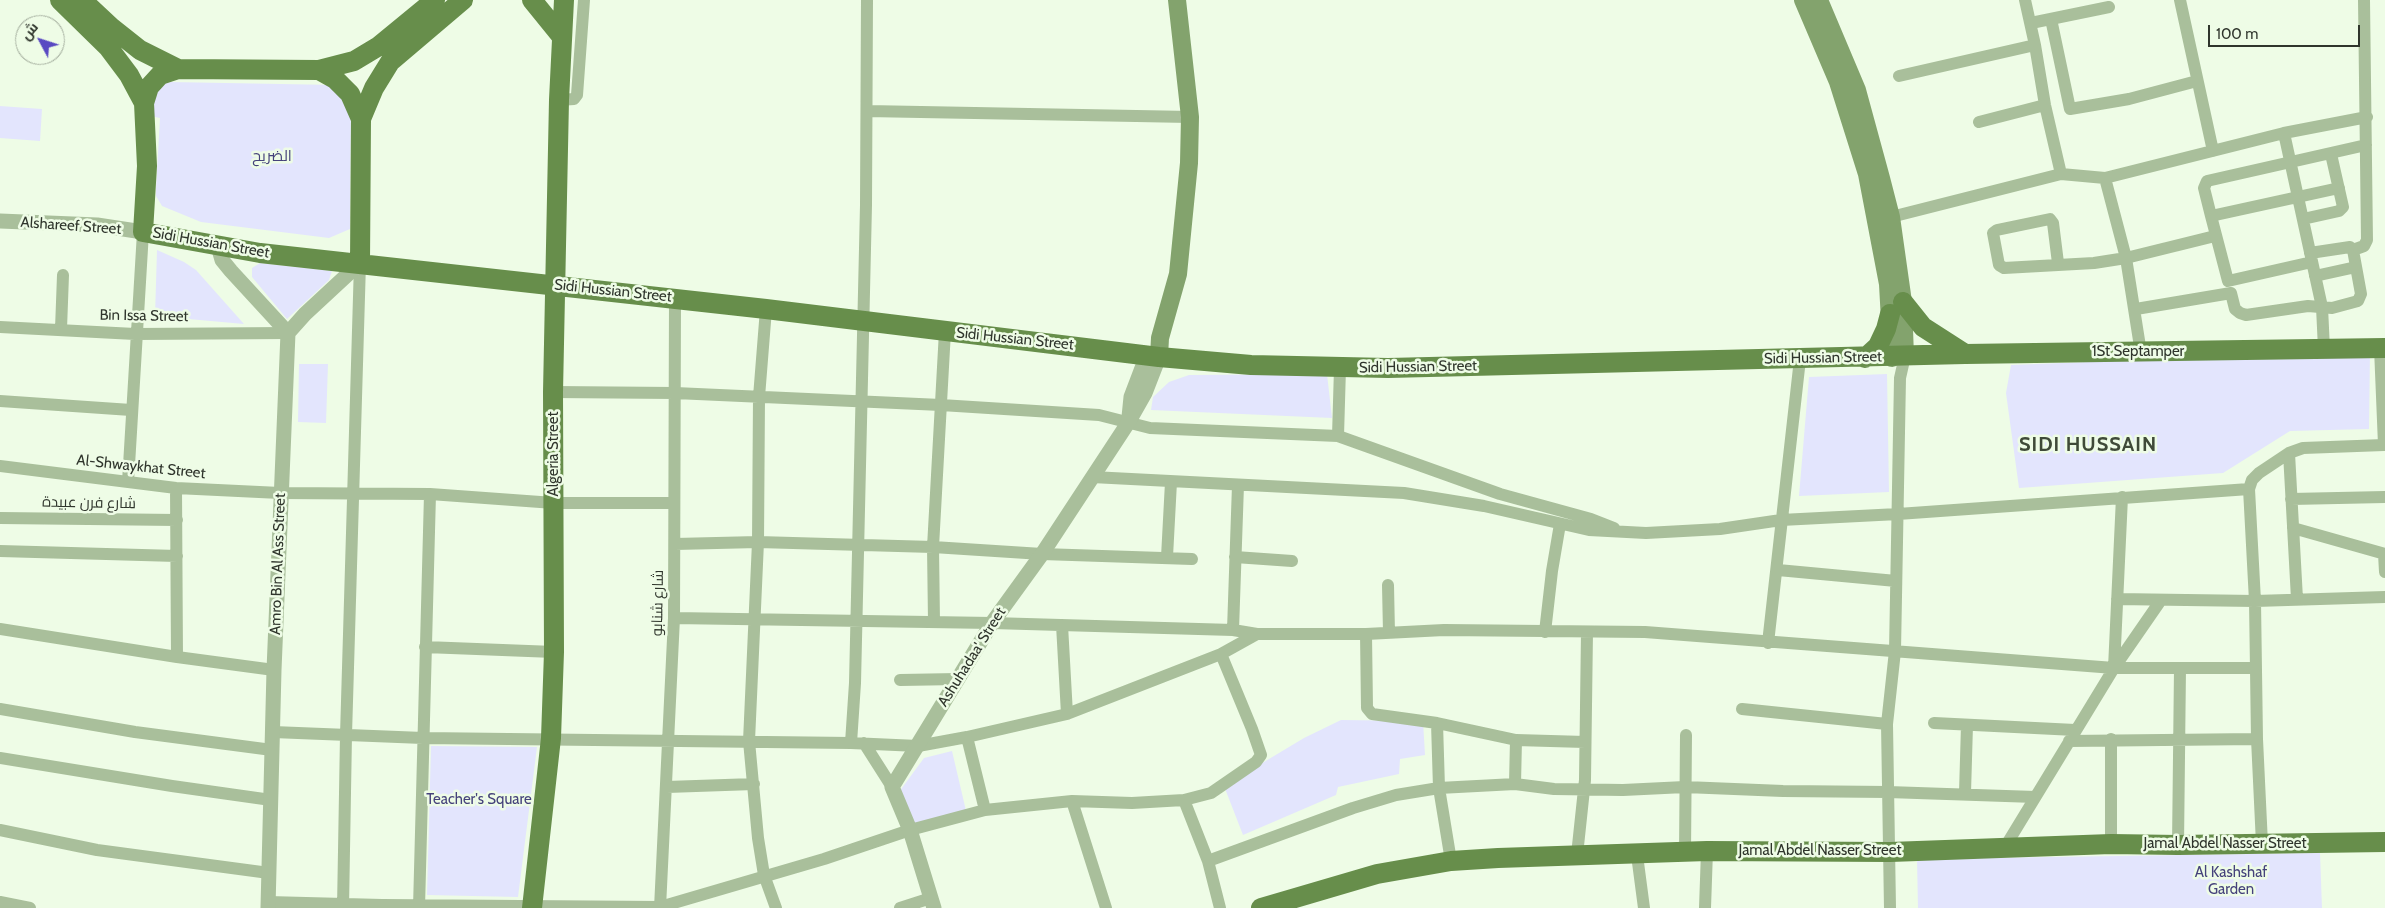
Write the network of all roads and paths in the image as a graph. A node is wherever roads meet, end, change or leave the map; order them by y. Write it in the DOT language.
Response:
graph roads {
  1 [pos="60,0"];
  2 [pos="82,0"];
  3 [pos="435,0"];
  4 [pos="463,0"];
  5 [pos="532,0"];
  6 [pos="569,0"];
  7 [pos="867,0"];
  8 [pos="1177,0"];
  9 [pos="1803,0"];
  10 [pos="1819,0"];
  11 [pos="2025,0"];
  12 [pos="2180,0"];
  13 [pos="2364,0"];
  14 [pos="2109,7"];
  15 [pos="2051,19"];
  16 [pos="2031,23"];
  17 [pos="2035,45"];
  18 [pos="568,48"];
  19 [pos="178,69"];
  20 [pos="319,70"];
  21 [pos="1899,76"];
  22 [pos="2198,81"];
  23 [pos="144,103"];
  24 [pos="2045,105"];
  25 [pos="867,112"];
  26 [pos="1190,117"];
  27 [pos="2367,117"];
  28 [pos="361,119"];
  29 [pos="1979,122"];
  30 [pos="2284,133"];
  31 [pos="2366,145"];
  32 [pos="2213,152"];
  33 [pos="2331,154"];
  34 [pos="2290,163"];
  35 [pos="2061,174"];
  36 [pos="2105,178"];
  37 [pos="2339,188"];
  38 [pos="2298,197"];
  39 [pos="2211,216"];
  40 [pos="1891,217"];
  41 [pos="2303,219"];
  42 [pos="0,221"];
  43 [pos="143,232"];
  44 [pos="2216,236"];
  45 [pos="218,246"];
  46 [pos="2353,250"];
  47 [pos="2126,258"];
  48 [pos="2311,258"];
  49 [pos="360,263"];
  50 [pos="2058,263"];
  51 [pos="2356,267"];
  52 [pos="63,275"];
  53 [pos="2315,276"];
  54 [pos="556,285"];
  55 [pos="2229,287"];
  56 [pos="675,298"];
  57 [pos="2322,307"];
  58 [pos="1896,308"];
  59 [pos="766,309"];
  60 [pos="2136,309"];
  61 [pos="862,320"];
  62 [pos="0,327"];
  63 [pos="61,329"];
  64 [pos="945,332"];
  65 [pos="288,333"];
  66 [pos="135,334"];
  67 [pos="2382,348"];
  68 [pos="2324,349"];
  69 [pos="1155,350"];
  70 [pos="2141,353"];
  71 [pos="1964,354"];
  72 [pos="1898,357"];
  73 [pos="1865,358"];
  74 [pos="1800,359"];
  75 [pos="1340,368"];
  76 [pos="554,392"];
  77 [pos="675,393"];
  78 [pos="758,398"];
  79 [pos="0,401"];
  80 [pos="860,401"];
  81 [pos="941,405"];
  82 [pos="131,410"];
  83 [pos="1128,423"];
  84 [pos="1338,436"];
  85 [pos="2385,445"];
  86 [pos="2289,453"];
  87 [pos="0,466"];
  88 [pos="1092,477"];
  89 [pos="128,482"];
  90 [pos="1171,482"];
  91 [pos="1238,485"];
  92 [pos="176,488"];
  93 [pos="2249,489"];
  94 [pos="352,492"];
  95 [pos="280,493"];
  96 [pos="430,494"];
  97 [pos="2122,497"];
  98 [pos="2385,497"];
  99 [pos="2291,499"];
  100 [pos="554,503"];
  101 [pos="674,503"];
  102 [pos="1898,514"];
  103 [pos="0,518"];
  104 [pos="177,520"];
  105 [pos="1781,520"];
  106 [pos="1560,524"];
  107 [pos="2293,528"];
  108 [pos="1626,532"];
  109 [pos="758,542"];
  110 [pos="675,544"];
  111 [pos="857,546"];
  112 [pos="933,547"];
  113 [pos="0,551"];
  114 [pos="1042,554"];
  115 [pos="2384,554"];
  116 [pos="177,556"];
  117 [pos="1167,557"];
  118 [pos="1235,558"];
  119 [pos="1192,559"];
  120 [pos="1292,561"];
  121 [pos="1778,570"];
  122 [pos="2385,572"];
  123 [pos="1896,581"];
  124 [pos="1388,585"];
  125 [pos="2385,597"];
  126 [pos="2117,599"];
  127 [pos="2297,599"];
  128 [pos="2161,600"];
  129 [pos="2255,601"];
  130 [pos="674,618"];
  131 [pos="755,619"];
  132 [pos="855,622"];
  133 [pos="934,622"];
  134 [pos="992,623"];
  135 [pos="1062,625"];
  136 [pos="0,629"];
  137 [pos="1232,630"];
  138 [pos="1545,632"];
  139 [pos="1587,632"];
  140 [pos="1389,633"];
  141 [pos="1257,634"];
  142 [pos="1366,634"];
  143 [pos="1768,643"];
  144 [pos="425,647"];
  145 [pos="1895,651"];
  146 [pos="554,652"];
  147 [pos="1221,654"];
  148 [pos="177,657"];
  149 [pos="2114,668"];
  150 [pos="2180,668"];
  151 [pos="2255,668"];
  152 [pos="274,670"];
  153 [pos="958,679"];
  154 [pos="900,680"];
  155 [pos="0,709"];
  156 [pos="1742,709"];
  157 [pos="1067,714"];
  158 [pos="1437,723"];
  159 [pos="1934,723"];
  160 [pos="1887,724"];
  161 [pos="1967,725"];
  162 [pos="273,732"];
  163 [pos="346,735"];
  164 [pos="1686,735"];
  165 [pos="2072,736"];
  166 [pos="968,737"];
  167 [pos="422,738"];
  168 [pos="550,738"];
  169 [pos="2111,739"];
  170 [pos="2179,739"];
  171 [pos="2257,739"];
  172 [pos="1516,740"];
  173 [pos="748,741"];
  174 [pos="668,742"];
  175 [pos="1585,742"];
  176 [pos="857,743"];
  177 [pos="918,746"];
  178 [pos="272,750"];
  179 [pos="0,758"];
  180 [pos="754,784"];
  181 [pos="1514,784"];
  182 [pos="667,787"];
  183 [pos="892,787"];
  184 [pos="1685,787"];
  185 [pos="1439,788"];
  186 [pos="1584,789"];
  187 [pos="1888,792"];
  188 [pos="1965,793"];
  189 [pos="2035,797"];
  190 [pos="271,800"];
  191 [pos="1184,800"];
  192 [pos="1072,801"];
  193 [pos="985,810"];
  194 [pos="0,830"];
  195 [pos="910,830"];
  196 [pos="2385,842"];
  197 [pos="2111,844"];
  198 [pos="2262,844"];
  199 [pos="2178,845"];
  200 [pos="2005,847"];
  201 [pos="1707,852"];
  202 [pos="1890,852"];
  203 [pos="1685,853"];
  204 [pos="1577,855"];
  205 [pos="1637,855"];
  206 [pos="1208,861"];
  207 [pos="1451,861"];
  208 [pos="269,873"];
  209 [pos="764,875"];
  210 [pos="0,902"];
  211 [pos="933,903"];
  212 [pos="268,905"];
  213 [pos="343,906"];
  214 [pos="419,906"];
  215 [pos="660,907"];
  216 [pos="30,908"];
  217 [pos="532,908"];
  218 [pos="776,908"];
  219 [pos="900,908"];
  220 [pos="1106,908"];
  221 [pos="1220,908"];
  222 [pos="1261,908"];
  223 [pos="1644,908"];
  224 [pos="1705,908"];
  225 [pos="1890,908"];
  1 -- 23 [label="main road"];
  2 -- 19 [label="main road"];
  3 -- 20 [label="main road"];
  4 -- 28 [label="main road"];
  5 -- 18 [label="main road"];
  6 -- 18 [label="main road, Algeria Street"];
  7 -- 25 [label="street"];
  8 -- 26 [label="main road"];
  9 -- 58 [label="main road"];
  10 -- 40 [label="main road"];
  11 -- 16 [label="street"];
  12 -- 22 [label="street"];
  13 -- 27 [label="street"];
  14 -- 15 [label="street"];
  15 -- 16 [label="street"];
  15 -- 22 [label="street"];
  16 -- 17 [label="street"];
  17 -- 21 [label="street"];
  17 -- 24 [label="street"];
  18 -- 54 [label="main road, Algeria Street"];
  19 -- 20 [label="main road"];
  19 -- 23 [label="main road"];
  20 -- 28 [label="main road"];
  22 -- 32 [label="street"];
  23 -- 43 [label="main road"];
  24 -- 29 [label="street"];
  24 -- 35 [label="street"];
  25 -- 26 [label="street"];
  25 -- 61 [label="street"];
  26 -- 69 [label="main road"];
  27 -- 30 [label="street"];
  27 -- 31 [label="street"];
  28 -- 49 [label="main road"];
  30 -- 32 [label="street"];
  30 -- 34 [label="street"];
  31 -- 33 [label="street"];
  31 -- 46 [label="street"];
  32 -- 36 [label="street"];
  33 -- 34 [label="street"];
  33 -- 37 [label="street"];
  34 -- 38 [label="street"];
  34 -- 39 [label="street"];
  35 -- 36 [label="street"];
  35 -- 40 [label="street"];
  36 -- 47 [label="street"];
  37 -- 38 [label="street"];
  37 -- 41 [label="street"];
  38 -- 39 [label="street"];
  38 -- 41 [label="street"];
  39 -- 44 [label="street"];
  40 -- 58 [label="main road"];
  41 -- 48 [label="street"];
  42 -- 43 [label="street, Alshareef Street"];
  43 -- 45 [label="main road, Sidi Hussian Street"];
  43 -- 66 [label="street"];
  44 -- 47 [label="street"];
  44 -- 55 [label="street"];
  45 -- 49 [label="main road, Sidi Hussian Street"];
  45 -- 65 [label="street"];
  46 -- 48 [label="street"];
  46 -- 51 [label="street"];
  47 -- 50 [label="street"];
  47 -- 60 [label="street"];
  48 -- 53 [label="street"];
  48 -- 55 [label="street"];
  49 -- 54 [label="main road, Sidi Hussian Street"];
  49 -- 65 [label="street"];
  49 -- 94 [label="street"];
  50 -- 50 [label="street"];
  51 -- 53 [label="street"];
  51 -- 57 [label="street"];
  52 -- 63 [label="street"];
  53 -- 57 [label="street"];
  54 -- 56 [label="main road, Sidi Hussian Street"];
  54 -- 76 [label="main road, Algeria Street"];
  55 -- 57 [label="street"];
  55 -- 60 [label="street"];
  56 -- 59 [label="main road, Sidi Hussian Street"];
  56 -- 77 [label="street, شارع شنابو"];
  57 -- 68 [label="street"];
  58 -- 71 [label="main road"];
  58 -- 72 [label="main road"];
  58 -- 73 [label="main road"];
  59 -- 61 [label="main road, Sidi Hussian Street"];
  59 -- 78 [label="street"];
  60 -- 70 [label="street"];
  61 -- 64 [label="main road, Sidi Hussian Street"];
  61 -- 80 [label="street"];
  62 -- 63 [label="street, Bin Issa Street"];
  63 -- 66 [label="street, Bin Issa Street"];
  64 -- 69 [label="main road, Sidi Hussian Street"];
  64 -- 81 [label="street"];
  65 -- 66 [label="street, Bin Issa Street"];
  65 -- 95 [label="street, Amro Bin Al Ass Street"];
  66 -- 82 [label="street"];
  67 -- 68 [label="main road, 1St Septamper"];
  67 -- 85 [label="street"];
  68 -- 70 [label="main road, 1St Septamper"];
  69 -- 75 [label="main road, Sidi Hussian Street"];
  69 -- 83 [label="street, Ashuhadaa' Street"];
  70 -- 71 [label="main road, 1St Septamper"];
  71 -- 72 [label="main road, 1St Septamper"];
  72 -- 73 [label="main road, Sidi Hussian Street"];
  72 -- 102 [label="street"];
  73 -- 74 [label="main road, Sidi Hussian Street"];
  74 -- 75 [label="main road, Sidi Hussian Street"];
  74 -- 105 [label="street"];
  75 -- 84 [label="street"];
  76 -- 77 [label="street"];
  76 -- 100 [label="main road, Algeria Street"];
  77 -- 78 [label="street"];
  77 -- 101 [label="street, شارع شنابو"];
  78 -- 80 [label="street"];
  78 -- 109 [label="street"];
  79 -- 82 [label="street"];
  80 -- 81 [label="street"];
  80 -- 111 [label="street"];
  81 -- 83 [label="street"];
  81 -- 112 [label="street"];
  82 -- 89 [label="street"];
  83 -- 84 [label="street"];
  83 -- 88 [label="street, Ashuhadaa' Street"];
  84 -- 108 [label="street"];
  85 -- 86 [label="street"];
  86 -- 93 [label="street"];
  86 -- 99 [label="street"];
  87 -- 89 [label="street, Al-Shwaykhat Street"];
  88 -- 90 [label="street"];
  88 -- 114 [label="street, Ashuhadaa' Street"];
  89 -- 92 [label="street, Al-Shwaykhat Street"];
  90 -- 91 [label="street"];
  90 -- 117 [label="street"];
  91 -- 106 [label="street"];
  91 -- 118 [label="street"];
  92 -- 95 [label="street, Al-Shwaykhat Street"];
  92 -- 104 [label="street"];
  93 -- 97 [label="street"];
  93 -- 129 [label="street"];
  94 -- 95 [label="street, Al-Shwaykhat Street"];
  94 -- 96 [label="street, Al-Shwaykhat Street"];
  94 -- 163 [label="street"];
  95 -- 152 [label="street, Amro Bin Al Ass Street"];
  96 -- 100 [label="street, Al-Shwaykhat Street"];
  96 -- 144 [label="street"];
  97 -- 102 [label="street"];
  97 -- 126 [label="street"];
  98 -- 99 [label="street"];
  99 -- 107 [label="street"];
  100 -- 101 [label="street, Al-Shwaykhat Street"];
  100 -- 146 [label="main road, Algeria Street"];
  101 -- 110 [label="street, شارع شنابو"];
  102 -- 105 [label="street"];
  102 -- 123 [label="street"];
  103 -- 104 [label="street, شارع فرن عبيدة"];
  104 -- 116 [label="street"];
  105 -- 108 [label="street"];
  105 -- 121 [label="street"];
  106 -- 108 [label="street"];
  106 -- 138 [label="street"];
  107 -- 115 [label="street"];
  107 -- 127 [label="street"];
  109 -- 110 [label="street"];
  109 -- 111 [label="street"];
  109 -- 131 [label="street"];
  110 -- 130 [label="street, شارع شنابو"];
  111 -- 112 [label="street"];
  111 -- 132 [label="street"];
  112 -- 114 [label="street"];
  112 -- 133 [label="street"];
  113 -- 116 [label="street"];
  114 -- 117 [label="street"];
  114 -- 134 [label="street, Ashuhadaa' Street"];
  115 -- 122 [label="street"];
  116 -- 148 [label="street"];
  117 -- 119 [label="street"];
  118 -- 120 [label="street"];
  118 -- 137 [label="street"];
  121 -- 123 [label="street"];
  121 -- 143 [label="street"];
  123 -- 145 [label="street"];
  124 -- 140 [label="street"];
  125 -- 127 [label="street"];
  126 -- 128 [label="street"];
  126 -- 149 [label="street"];
  127 -- 129 [label="street"];
  128 -- 129 [label="street"];
  128 -- 149 [label="street"];
  129 -- 151 [label="street"];
  130 -- 131 [label="street"];
  130 -- 174 [label="street, شارع شنابو"];
  131 -- 132 [label="street"];
  131 -- 173 [label="street"];
  132 -- 133 [label="street"];
  132 -- 176 [label="street"];
  133 -- 134 [label="street"];
  134 -- 135 [label="street"];
  134 -- 153 [label="street, Ashuhadaa' Street"];
  135 -- 137 [label="street"];
  135 -- 157 [label="street"];
  136 -- 148 [label="street"];
  137 -- 141 [label="street"];
  138 -- 139 [label="street"];
  138 -- 140 [label="street"];
  139 -- 143 [label="street"];
  139 -- 175 [label="street"];
  140 -- 142 [label="street"];
  141 -- 142 [label="street"];
  141 -- 147 [label="street"];
  142 -- 158 [label="street"];
  143 -- 145 [label="street"];
  144 -- 146 [label="street"];
  144 -- 167 [label="street"];
  145 -- 149 [label="street"];
  145 -- 160 [label="street"];
  146 -- 168 [label="main road, Algeria Street"];
  147 -- 157 [label="street"];
  147 -- 191 [label="street"];
  148 -- 152 [label="street"];
  149 -- 150 [label="street"];
  149 -- 165 [label="street"];
  150 -- 151 [label="street"];
  150 -- 170 [label="street"];
  151 -- 171 [label="street"];
  152 -- 162 [label="street, Amro Bin Al Ass Street"];
  153 -- 154 [label="street"];
  153 -- 177 [label="street, Ashuhadaa' Street"];
  155 -- 178 [label="street"];
  156 -- 160 [label="street"];
  157 -- 166 [label="street"];
  158 -- 172 [label="street"];
  158 -- 185 [label="street"];
  159 -- 161 [label="street"];
  160 -- 187 [label="street"];
  161 -- 165 [label="street"];
  161 -- 188 [label="street"];
  162 -- 163 [label="street"];
  162 -- 178 [label="street, Amro Bin Al Ass Street"];
  163 -- 167 [label="street"];
  163 -- 213 [label="street"];
  164 -- 184 [label="street"];
  165 -- 169 [label="street"];
  165 -- 189 [label="street"];
  166 -- 177 [label="street"];
  166 -- 193 [label="street"];
  167 -- 168 [label="street"];
  167 -- 214 [label="street"];
  168 -- 174 [label="street"];
  168 -- 217 [label="main road, Algeria Street"];
  169 -- 170 [label="street"];
  169 -- 197 [label="street"];
  170 -- 171 [label="street"];
  170 -- 199 [label="street"];
  171 -- 198 [label="street"];
  172 -- 175 [label="street"];
  172 -- 181 [label="street"];
  173 -- 174 [label="street"];
  173 -- 176 [label="street"];
  173 -- 180 [label="street"];
  174 -- 182 [label="street, شارع شنابو"];
  175 -- 186 [label="street"];
  176 -- 177 [label="street"];
  176 -- 183 [label="street"];
  177 -- 183 [label="street, Ashuhadaa' Street"];
  178 -- 190 [label="street, Amro Bin Al Ass Street"];
  179 -- 190 [label="street"];
  180 -- 182 [label="street"];
  180 -- 209 [label="street"];
  181 -- 185 [label="street"];
  181 -- 186 [label="street"];
  182 -- 215 [label="street, شارع شنابو"];
  183 -- 195 [label="street"];
  184 -- 186 [label="street"];
  184 -- 187 [label="street"];
  184 -- 203 [label="street"];
  185 -- 206 [label="street"];
  185 -- 207 [label="street"];
  186 -- 204 [label="street"];
  187 -- 188 [label="street"];
  187 -- 202 [label="street"];
  188 -- 189 [label="street"];
  189 -- 200 [label="street"];
  190 -- 208 [label="street, Amro Bin Al Ass Street"];
  191 -- 192 [label="street"];
  191 -- 206 [label="street"];
  192 -- 193 [label="street"];
  192 -- 220 [label="street"];
  193 -- 195 [label="street"];
  194 -- 208 [label="street"];
  195 -- 209 [label="street"];
  195 -- 211 [label="street"];
  196 -- 198 [label="main road, Jamal Abdel Nasser Street"];
  197 -- 199 [label="main road, Jamal Abdel Nasser Street"];
  197 -- 200 [label="main road, Jamal Abdel Nasser Street"];
  198 -- 199 [label="main road, Jamal Abdel Nasser Street"];
  200 -- 202 [label="main road, Jamal Abdel Nasser Street"];
  201 -- 202 [label="main road, Jamal Abdel Nasser Street"];
  201 -- 203 [label="main road, Jamal Abdel Nasser Street"];
  201 -- 224 [label="street"];
  202 -- 225 [label="street"];
  203 -- 205 [label="main road, Jamal Abdel Nasser Street"];
  204 -- 205 [label="main road, Jamal Abdel Nasser Street"];
  204 -- 207 [label="main road, Jamal Abdel Nasser Street"];
  205 -- 223 [label="street"];
  206 -- 221 [label="street"];
  207 -- 222 [label="main road, Jamal Abdel Nasser Street"];
  208 -- 212 [label="street, Amro Bin Al Ass Street"];
  209 -- 215 [label="street"];
  209 -- 218 [label="street"];
  210 -- 216 [label="street"];
  211 -- 219 [label="street"];
  212 -- 213 [label="street"];
  213 -- 214 [label="street"];
  214 -- 217 [label="street"];
  215 -- 217 [label="street"];
}
